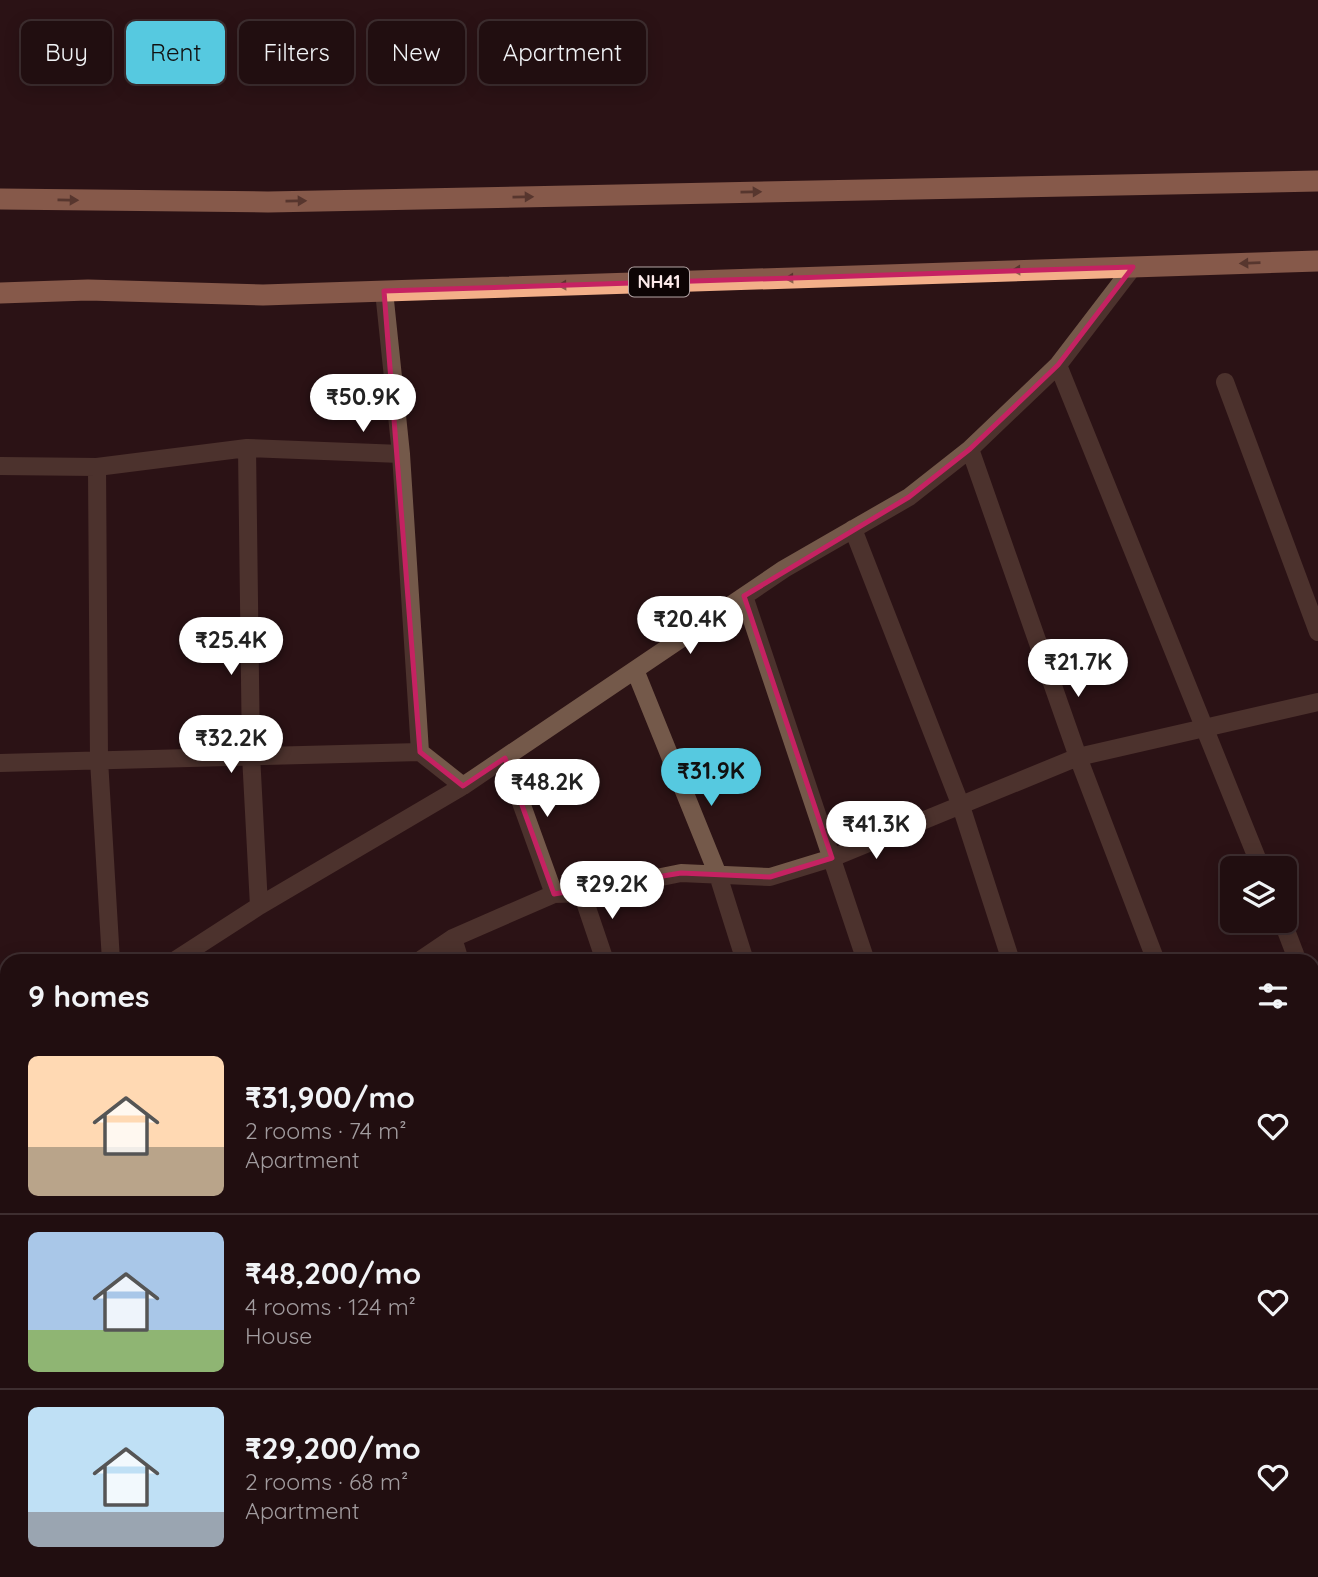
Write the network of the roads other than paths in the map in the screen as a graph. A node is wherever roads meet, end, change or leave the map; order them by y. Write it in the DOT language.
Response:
graph roads {
  1 [pos="1318,181"];
  2 [pos="0,199"];
  3 [pos="1318,261"];
  4 [pos="1133,267"];
  5 [pos="384,291"];
  6 [pos="0,293"];
  7 [pos="1058,365"];
  8 [pos="1224,382"];
  9 [pos="247,447"];
  10 [pos="970,449"];
  11 [pos="401,454"];
  12 [pos="0,466"];
  13 [pos="96,467"];
  14 [pos="853,529"];
  15 [pos="744,596"];
  16 [pos="1318,632"];
  17 [pos="635,670"];
  18 [pos="1318,702"];
  19 [pos="1205,726"];
  20 [pos="420,752"];
  21 [pos="251,755"];
  22 [pos="1078,757"];
  23 [pos="505,758"];
  24 [pos="99,760"];
  25 [pos="0,763"];
  26 [pos="463,786"];
  27 [pos="961,806"];
  28 [pos="1256,856"];
  29 [pos="832,858"];
  30 [pos="718,875"];
  31 [pos="582,892"];
  32 [pos="554,894"];
  33 [pos="259,906"];
  34 [pos="1287,933"];
  35 [pos="453,938"];
  36 [pos="111,954"];
  37 [pos="185,954"];
  38 [pos="429,954"];
  39 [pos="458,954"];
  40 [pos="603,954"];
  41 [pos="743,954"];
  42 [pos="864,954"];
  43 [pos="1009,954"];
  44 [pos="1153,954"];
  45 [pos="1295,954"];
  2 -- 1 [label="highway, one-way"];
  3 -- 4 [label="highway, NH41, one-way"];
  4 -- 5 [label="highway, NH41, one-way"];
  4 -- 7 [label="street"];
  5 -- 6 [label="highway, NH41"];
  5 -- 11 [label="street"];
  7 -- 10 [label="street"];
  7 -- 19 [label="street"];
  8 -- 16 [label="street"];
  9 -- 11 [label="street"];
  9 -- 13 [label="street"];
  9 -- 21 [label="street"];
  10 -- 14 [label="street"];
  10 -- 22 [label="street"];
  11 -- 20 [label="street"];
  12 -- 13 [label="street"];
  13 -- 24 [label="street"];
  14 -- 15 [label="street"];
  14 -- 27 [label="street"];
  15 -- 17 [label="street"];
  15 -- 29 [label="street"];
  17 -- 23 [label="street"];
  17 -- 30 [label="street"];
  18 -- 19 [label="street"];
  19 -- 22 [label="street"];
  19 -- 28 [label="street"];
  20 -- 21 [label="street"];
  20 -- 26 [label="street"];
  21 -- 24 [label="street"];
  21 -- 33 [label="street"];
  22 -- 27 [label="street"];
  22 -- 44 [label="street"];
  23 -- 26 [label="street"];
  23 -- 32 [label="street"];
  24 -- 25 [label="street"];
  24 -- 36 [label="street"];
  26 -- 33 [label="street"];
  27 -- 29 [label="street"];
  27 -- 43 [label="street"];
  29 -- 30 [label="street"];
  29 -- 42 [label="street"];
  30 -- 31 [label="street"];
  30 -- 41 [label="street"];
  31 -- 32 [label="street"];
  31 -- 40 [label="street"];
  32 -- 35 [label="street"];
  33 -- 37 [label="street"];
  34 -- 45 [label="street"];
  35 -- 38 [label="street"];
  35 -- 39 [label="street"];
}
